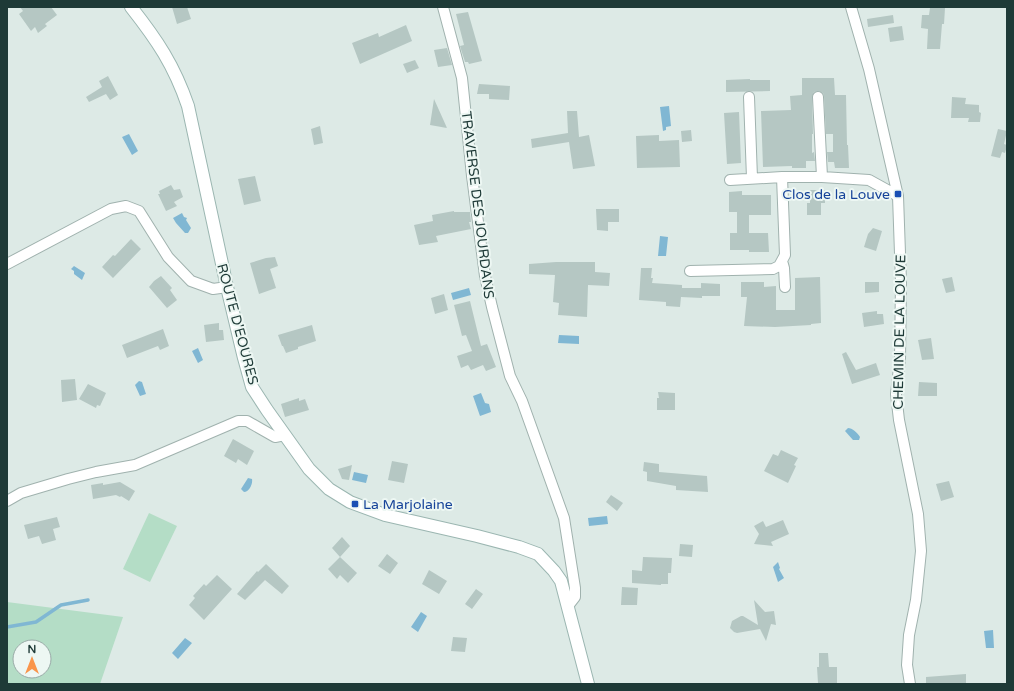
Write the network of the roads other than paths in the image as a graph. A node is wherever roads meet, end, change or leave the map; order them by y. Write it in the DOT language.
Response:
graph roads {
  1 [pos="130,7"];
  2 [pos="443,7"];
  3 [pos="851,7"];
  4 [pos="749,97"];
  5 [pos="818,97"];
  6 [pos="782,177"];
  7 [pos="822,177"];
  8 [pos="752,178"];
  9 [pos="730,180"];
  10 [pos="898,196"];
  11 [pos="782,261"];
  12 [pos="7,264"];
  13 [pos="690,271"];
  14 [pos="227,287"];
  15 [pos="785,287"];
  16 [pos="285,435"];
  17 [pos="7,501"];
  18 [pos="568,606"];
  19 [pos="588,684"];
  20 [pos="910,684"];
  1 -- 14 [label="street, ROUTE D'EOURES"];
  2 -- 18 [label="street, TRAVERSE DES JOURDANS"];
  3 -- 10 [label="street, CHEMIN DE LA LOUVE"];
  4 -- 8 [label="street"];
  5 -- 7 [label="street"];
  6 -- 7 [label="street"];
  6 -- 8 [label="street"];
  6 -- 11 [label="street"];
  7 -- 10 [label="street"];
  8 -- 9 [label="street"];
  10 -- 20 [label="street, CHEMIN DE LA LOUVE"];
  11 -- 13 [label="street"];
  11 -- 15 [label="street"];
  12 -- 14 [label="street"];
  14 -- 16 [label="street, ROUTE D'EOURES"];
  16 -- 17 [label="street"];
  16 -- 18 [label="street, ROUTE D'EOURES"];
  18 -- 19 [label="street, ROUTE D'EOURES"];
}
